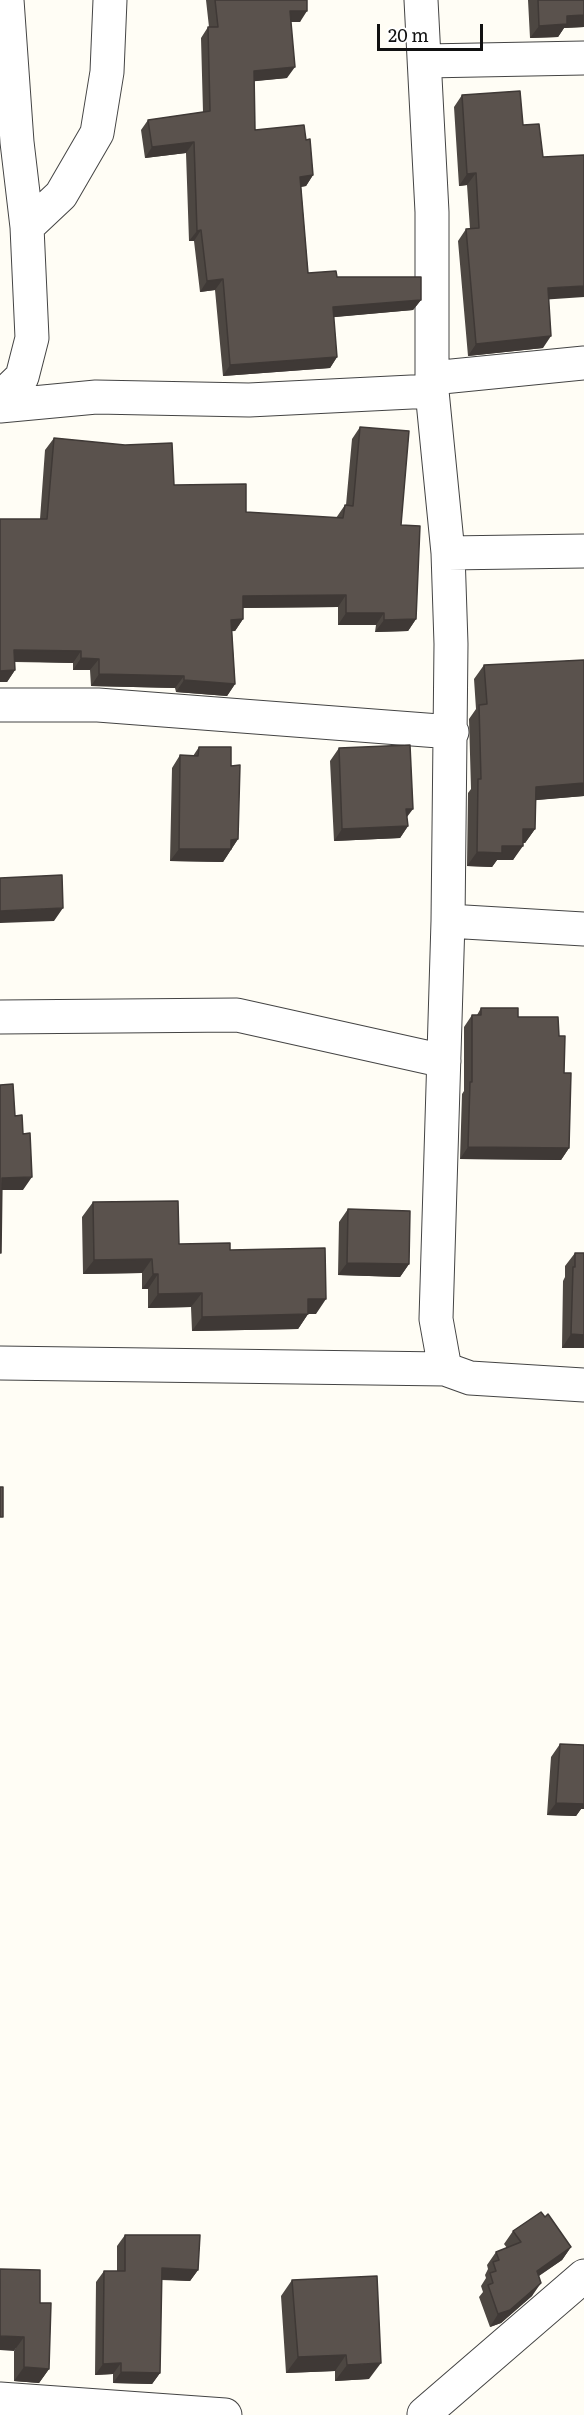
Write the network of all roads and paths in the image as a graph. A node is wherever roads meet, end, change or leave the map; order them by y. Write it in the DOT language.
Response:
graph roads {
  1 [pos="7,0"];
  2 [pos="110,0"];
  3 [pos="421,0"];
  4 [pos="584,58"];
  5 [pos="426,61"];
  6 [pos="27,227"];
  7 [pos="584,363"];
  8 [pos="432,385"];
  9 [pos="0,398"];
  10 [pos="0,406"];
  11 [pos="584,551"];
  12 [pos="448,553"];
  13 [pos="0,705"];
  14 [pos="452,732"];
  15 [pos="448,921"];
  16 [pos="584,929"];
  17 [pos="0,1017"];
  18 [pos="444,1061"];
  19 [pos="0,1362"];
  20 [pos="445,1370"];
  21 [pos="584,1385"];
  22 [pos="584,2276"];
  23 [pos="0,2398"];
  24 [pos="225,2415"];
  25 [pos="407,2415"];
  26 [pos="424,2415"];
  1 -- 6 [label="street"];
  2 -- 6 [label="street"];
  3 -- 5 [label="street"];
  4 -- 5 [label="street"];
  5 -- 8 [label="street"];
  6 -- 9 [label="street"];
  7 -- 8 [label="street"];
  8 -- 10 [label="street"];
  8 -- 12 [label="street"];
  11 -- 12 [label="street"];
  12 -- 14 [label="street"];
  13 -- 14 [label="street"];
  14 -- 15 [label="street"];
  15 -- 16 [label="street"];
  15 -- 18 [label="street"];
  17 -- 18 [label="street"];
  18 -- 20 [label="street"];
  19 -- 20 [label="street"];
  20 -- 21 [label="street"];
  22 -- 26 [label="street"];
  23 -- 24 [label="street"];
  25 -- 26 [label="street"];
}
